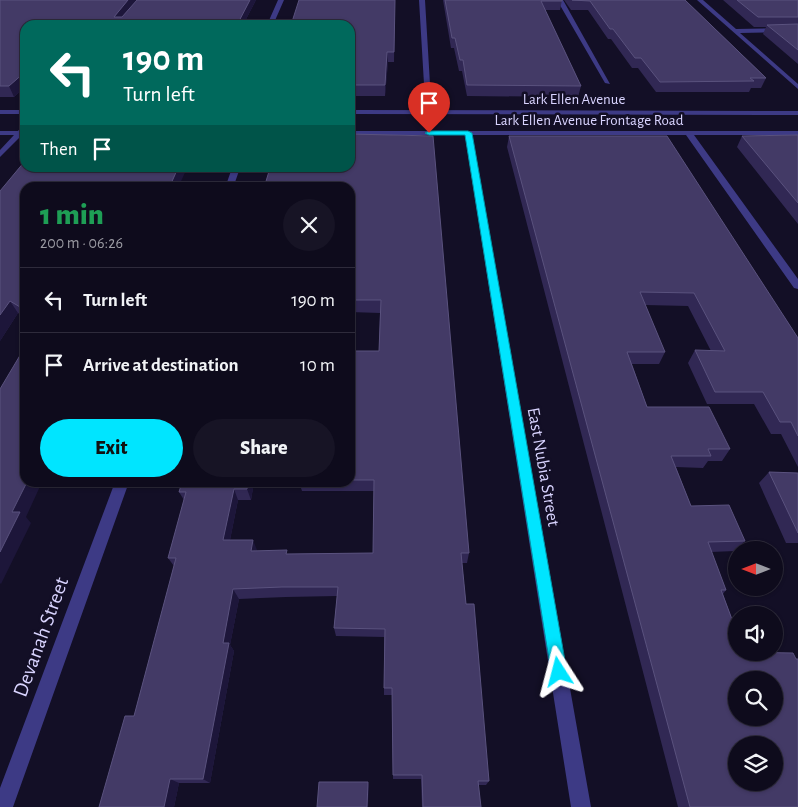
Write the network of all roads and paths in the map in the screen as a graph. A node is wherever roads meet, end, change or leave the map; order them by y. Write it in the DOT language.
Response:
graph roads {
  1 [pos="281,0"];
  2 [pos="422,0"];
  3 [pos="560,0"];
  4 [pos="700,0"];
  5 [pos="272,20"];
  6 [pos="798,30"];
  7 [pos="737,31"];
  8 [pos="608,83"];
  9 [pos="428,84"];
  10 [pos="798,87"];
  11 [pos="0,112"];
  12 [pos="20,112"];
  13 [pos="355,112"];
  14 [pos="798,113"];
  15 [pos="20,131"];
  16 [pos="0,133"];
  17 [pos="355,133"];
  18 [pos="468,133"];
  19 [pos="798,133"];
  20 [pos="20,134"];
  21 [pos="689,134"];
  22 [pos="0,155"];
  23 [pos="798,286"];
  24 [pos="120,487"];
  25 [pos="3,807"];
  26 [pos="581,807"];
  1 -- 5 [label="street"];
  2 -- 9 [label="street"];
  3 -- 8 [label="street"];
  4 -- 7 [label="street"];
  6 -- 7 [label="street"];
  7 -- 10 [label="street"];
  11 -- 12 [label="street"];
  13 -- 14 [label="street, Lark Ellen Avenue"];
  15 -- 16 [label="street"];
  17 -- 18 [label="street, Lark Ellen Avenue Frontage Road"];
  18 -- 21 [label="street, Lark Ellen Avenue Frontage Road"];
  18 -- 26 [label="street, East Nubia Street"];
  19 -- 21 [label="street, Lark Ellen Avenue Frontage Road"];
  20 -- 22 [label="street"];
  21 -- 23 [label="street"];
  24 -- 25 [label="street, Devanah Street"];
}
